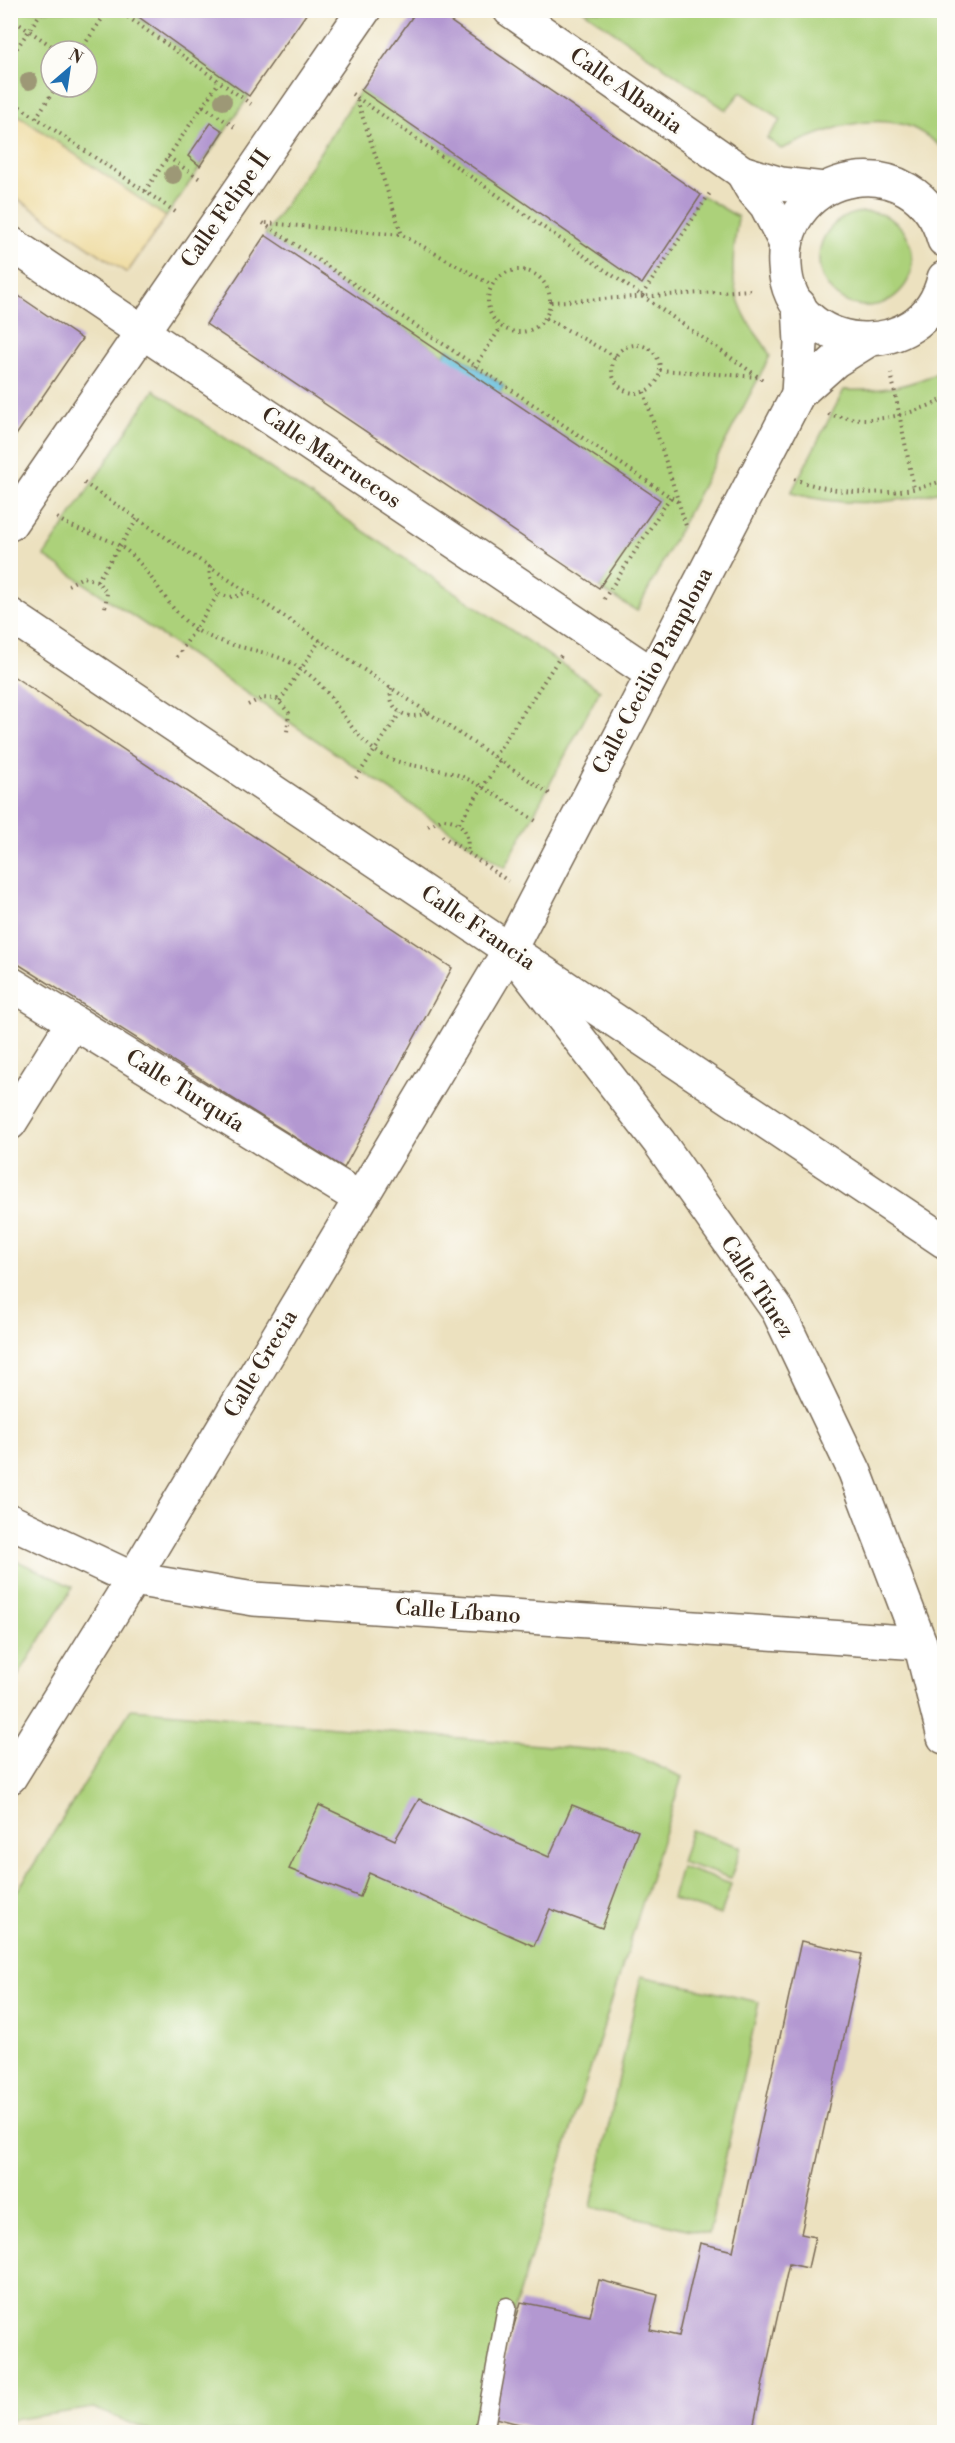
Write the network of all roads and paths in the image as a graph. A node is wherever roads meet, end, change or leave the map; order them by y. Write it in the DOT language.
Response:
graph roads {
  1 [pos="44,10"];
  2 [pos="108,10"];
  3 [pos="118,10"];
  4 [pos="364,10"];
  5 [pos="510,10"];
  6 [pos="10,18"];
  7 [pos="30,31"];
  8 [pos="42,39"];
  9 [pos="88,39"];
  10 [pos="10,58"];
  11 [pos="219,82"];
  12 [pos="352,94"];
  13 [pos="356,98"];
  14 [pos="48,99"];
  15 [pos="10,100"];
  16 [pos="251,104"];
  17 [pos="203,106"];
  18 [pos="36,118"];
  19 [pos="236,128"];
  20 [pos="168,157"];
  21 [pos="742,172"];
  22 [pos="200,179"];
  23 [pos="714,187"];
  24 [pos="824,189"];
  25 [pos="145,191"];
  26 [pos="932,198"];
  27 [pos="177,213"];
  28 [pos="402,235"];
  29 [pos="945,240"];
  30 [pos="10,243"];
  31 [pos="786,244"];
  32 [pos="492,285"];
  33 [pos="943,286"];
  34 [pos="752,290"];
  35 [pos="642,295"];
  36 [pos="550,302"];
  37 [pos="799,305"];
  38 [pos="546,318"];
  39 [pos="501,327"];
  40 [pos="142,331"];
  41 [pos="867,340"];
  42 [pos="616,357"];
  43 [pos="475,366"];
  44 [pos="660,370"];
  45 [pos="891,373"];
  46 [pos="760,377"];
  47 [pos="644,392"];
  48 [pos="796,397"];
  49 [pos="945,399"];
  50 [pos="900,416"];
  51 [pos="793,479"];
  52 [pos="945,480"];
  53 [pos="84,483"];
  54 [pos="914,488"];
  55 [pos="670,496"];
  56 [pos="678,502"];
  57 [pos="52,516"];
  58 [pos="138,518"];
  59 [pos="10,524"];
  60 [pos="687,529"];
  61 [pos="120,546"];
  62 [pos="210,566"];
  63 [pos="97,581"];
  64 [pos="68,585"];
  65 [pos="248,591"];
  66 [pos="219,593"];
  67 [pos="600,605"];
  68 [pos="105,609"];
  69 [pos="10,615"];
  70 [pos="195,629"];
  71 [pos="320,640"];
  72 [pos="566,649"];
  73 [pos="177,657"];
  74 [pos="302,668"];
  75 [pos="652,674"];
  76 [pos="391,688"];
  77 [pos="280,701"];
  78 [pos="248,705"];
  79 [pos="427,712"];
  80 [pos="400,713"];
  81 [pos="287,732"];
  82 [pos="375,750"];
  83 [pos="494,757"];
  84 [pos="500,761"];
  85 [pos="356,778"];
  86 [pos="481,788"];
  87 [pos="551,795"];
  88 [pos="537,821"];
  89 [pos="459,823"];
  90 [pos="428,826"];
  91 [pos="442,836"];
  92 [pos="466,852"];
  93 [pos="511,883"];
  94 [pos="510,949"];
  95 [pos="10,983"];
  96 [pos="73,1022"];
  97 [pos="10,1123"];
  98 [pos="359,1198"];
  99 [pos="945,1241"];
  100 [pos="10,1521"];
  101 [pos="133,1579"];
  102 [pos="920,1643"];
  103 [pos="945,1737"];
  104 [pos="10,1777"];
  105 [pos="507,2307"];
  106 [pos="484,2433"];
  1 -- 7 [label="path"];
  2 -- 9 [label="path"];
  3 -- 11 [label="path"];
  4 -- 40 [label="street, Calle Felipe II"];
  5 -- 21 [label="street, Calle Albania"];
  6 -- 7 [label="path"];
  7 -- 8 [label="path"];
  7 -- 10 [label="path"];
  11 -- 16 [label="path"];
  11 -- 17 [label="path"];
  12 -- 13 [label="path"];
  13 -- 28 [label="path"];
  13 -- 35 [label="path"];
  14 -- 18 [label="path"];
  15 -- 18 [label="path"];
  17 -- 19 [label="path"];
  17 -- 20 [label="path"];
  18 -- 25 [label="path"];
  20 -- 22 [label="path"];
  20 -- 25 [label="path"];
  21 -- 24 [label="street, Calle Albania"];
  21 -- 31 [label="street, Calle Albania"];
  23 -- 35 [label="path"];
  24 -- 26 [label="street"];
  24 -- 31 [label="street"];
  25 -- 27 [label="path"];
  26 -- 29 [label="street"];
  28 -- 32 [label="path"];
  28 -- 43 [label="path"];
  30 -- 40 [label="street, Calle Marruecos"];
  31 -- 37 [label="street"];
  32 -- 36 [label="path"];
  32 -- 39 [label="path"];
  33 -- 41 [label="street"];
  34 -- 35 [label="path"];
  35 -- 36 [label="path"];
  35 -- 46 [label="path"];
  36 -- 38 [label="path"];
  37 -- 41 [label="street"];
  37 -- 48 [label="street, Calle Cecilio Pamplona"];
  38 -- 39 [label="path"];
  38 -- 42 [label="path"];
  39 -- 43 [label="path"];
  40 -- 59 [label="street, Calle Felipe II"];
  40 -- 75 [label="street, Calle Marruecos"];
  41 -- 48 [label="street, Calle Cecilio Pamplona"];
  42 -- 44 [label="path"];
  42 -- 47 [label="path"];
  43 -- 55 [label="path"];
  44 -- 46 [label="path"];
  44 -- 47 [label="path"];
  45 -- 50 [label="path"];
  46 -- 48 [label="path"];
  47 -- 56 [label="path"];
  48 -- 50 [label="path"];
  48 -- 75 [label="street, Calle Cecilio Pamplona"];
  49 -- 50 [label="path"];
  50 -- 54 [label="path"];
  51 -- 54 [label="path"];
  52 -- 54 [label="path"];
  53 -- 58 [label="path"];
  55 -- 56 [label="path"];
  55 -- 67 [label="path"];
  56 -- 60 [label="path"];
  57 -- 61 [label="path"];
  58 -- 61 [label="path"];
  58 -- 62 [label="path"];
  61 -- 63 [label="path"];
  61 -- 70 [label="path"];
  62 -- 65 [label="path"];
  62 -- 66 [label="path"];
  63 -- 64 [label="path"];
  63 -- 68 [label="path"];
  65 -- 66 [label="path"];
  65 -- 71 [label="path"];
  66 -- 70 [label="path"];
  69 -- 94 [label="street, Calle Francia"];
  70 -- 73 [label="path"];
  70 -- 74 [label="path"];
  71 -- 74 [label="path"];
  71 -- 76 [label="path"];
  72 -- 83 [label="path"];
  74 -- 77 [label="path"];
  74 -- 82 [label="path"];
  75 -- 94 [label="street, Calle Cecilio Pamplona"];
  76 -- 79 [label="path"];
  76 -- 80 [label="path"];
  77 -- 78 [label="path"];
  77 -- 81 [label="path"];
  79 -- 80 [label="path"];
  79 -- 83 [label="path"];
  80 -- 82 [label="path"];
  82 -- 85 [label="path"];
  82 -- 86 [label="path"];
  83 -- 84 [label="path"];
  84 -- 86 [label="path"];
  84 -- 87 [label="path"];
  86 -- 88 [label="path"];
  86 -- 89 [label="path"];
  89 -- 90 [label="path"];
  89 -- 92 [label="path"];
  91 -- 92 [label="path"];
  92 -- 93 [label="path"];
  94 -- 98 [label="street, Calle Grecia"];
  94 -- 99 [label="street, Calle Francia"];
  94 -- 102 [label="street, Calle Túnez"];
  95 -- 96 [label="street, Calle Turquía"];
  96 -- 97 [label="street"];
  96 -- 98 [label="street, Calle Turquía"];
  98 -- 101 [label="street, Calle Grecia"];
  100 -- 101 [label="street, Calle Líbano"];
  101 -- 102 [label="street, Calle Líbano"];
  101 -- 104 [label="street, Calle Grecia"];
  102 -- 103 [label="street, Calle Túnez"];
  105 -- 106 [label="lane"];
}
